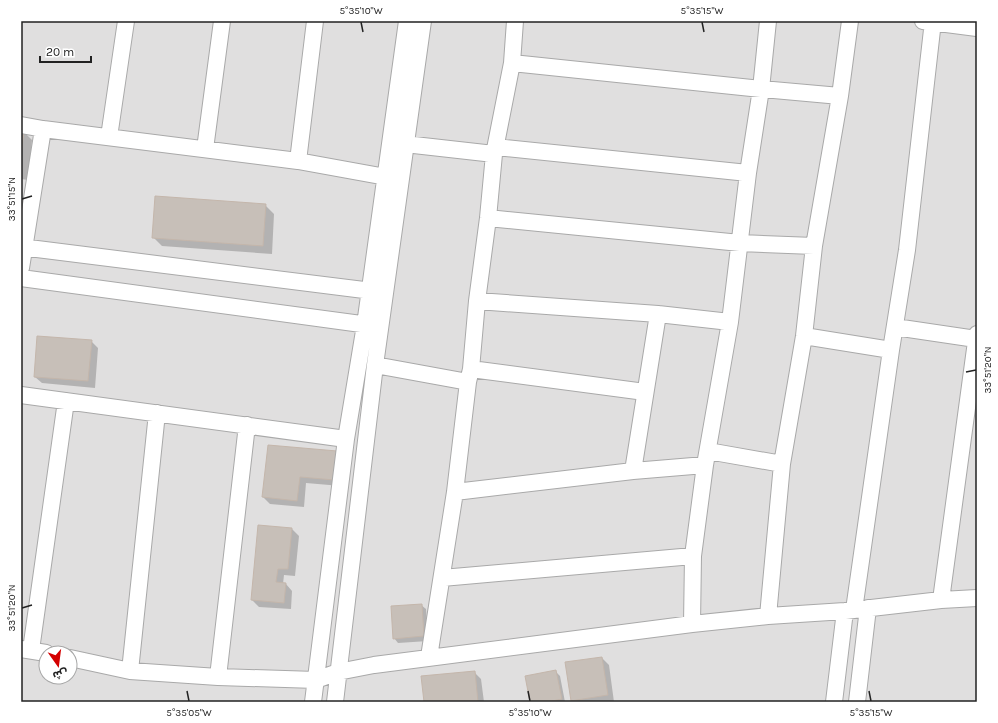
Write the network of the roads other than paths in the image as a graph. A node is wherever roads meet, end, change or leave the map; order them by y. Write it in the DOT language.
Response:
graph roads {
  1 [pos="126,21"];
  2 [pos="222,21"];
  3 [pos="315,21"];
  4 [pos="407,21"];
  5 [pos="422,21"];
  6 [pos="515,21"];
  7 [pos="768,21"];
  8 [pos="850,21"];
  9 [pos="929,21"];
  10 [pos="977,28"];
  11 [pos="512,63"];
  12 [pos="761,89"];
  13 [pos="840,96"];
  14 [pos="21,125"];
  15 [pos="43,129"];
  16 [pos="109,137"];
  17 [pos="405,144"];
  18 [pos="205,149"];
  19 [pos="495,151"];
  20 [pos="298,161"];
  21 [pos="748,174"];
  22 [pos="386,177"];
  23 [pos="488,218"];
  24 [pos="740,243"];
  25 [pos="814,246"];
  26 [pos="23,247"];
  27 [pos="21,268"];
  28 [pos="21,278"];
  29 [pos="378,292"];
  30 [pos="477,301"];
  31 [pos="658,314"];
  32 [pos="730,322"];
  33 [pos="373,325"];
  34 [pos="895,327"];
  35 [pos="804,336"];
  36 [pos="977,337"];
  37 [pos="891,350"];
  38 [pos="376,365"];
  39 [pos="470,376"];
  40 [pos="645,392"];
  41 [pos="21,395"];
  42 [pos="66,401"];
  43 [pos="157,413"];
  44 [pos="247,425"];
  45 [pos="346,438"];
  46 [pos="707,458"];
  47 [pos="782,464"];
  48 [pos="633,470"];
  49 [pos="455,492"];
  50 [pos="693,556"];
  51 [pos="442,578"];
  52 [pos="977,598"];
  53 [pos="941,600"];
  54 [pos="856,610"];
  55 [pos="768,616"];
  56 [pos="692,624"];
  57 [pos="33,651"];
  58 [pos="429,657"];
  59 [pos="78,660"];
  60 [pos="130,671"];
  61 [pos="338,672"];
  62 [pos="218,677"];
  63 [pos="316,680"];
  64 [pos="312,702"];
  65 [pos="336,702"];
  66 [pos="834,702"];
  67 [pos="857,702"];
  1 -- 16 [label="street"];
  2 -- 18 [label="street"];
  3 -- 20 [label="street"];
  4 -- 22 [label="street"];
  5 -- 17 [label="street"];
  6 -- 11 [label="street"];
  7 -- 12 [label="street"];
  8 -- 13 [label="street"];
  9 -- 10 [label="street"];
  9 -- 34 [label="street"];
  11 -- 12 [label="street"];
  11 -- 19 [label="street"];
  12 -- 13 [label="street"];
  12 -- 21 [label="street"];
  13 -- 25 [label="street"];
  14 -- 15 [label="street"];
  15 -- 16 [label="street"];
  15 -- 26 [label="street"];
  16 -- 18 [label="street"];
  17 -- 19 [label="street"];
  17 -- 29 [label="street"];
  18 -- 20 [label="street"];
  19 -- 21 [label="street"];
  19 -- 23 [label="street"];
  20 -- 22 [label="street"];
  21 -- 24 [label="street"];
  22 -- 29 [label="street"];
  23 -- 24 [label="street"];
  23 -- 30 [label="street"];
  24 -- 25 [label="street"];
  24 -- 32 [label="street"];
  25 -- 35 [label="street"];
  26 -- 27 [label="street"];
  26 -- 29 [label="street"];
  28 -- 33 [label="street"];
  29 -- 33 [label="street"];
  30 -- 31 [label="street"];
  30 -- 39 [label="street"];
  31 -- 32 [label="street"];
  31 -- 40 [label="street"];
  32 -- 46 [label="street"];
  33 -- 38 [label="street"];
  33 -- 45 [label="street"];
  34 -- 36 [label="street"];
  34 -- 37 [label="street"];
  35 -- 37 [label="street"];
  35 -- 47 [label="street"];
  36 -- 53 [label="street"];
  37 -- 54 [label="street"];
  38 -- 39 [label="street"];
  38 -- 61 [label="street"];
  39 -- 40 [label="street"];
  39 -- 49 [label="street"];
  40 -- 48 [label="street"];
  41 -- 42 [label="street"];
  42 -- 43 [label="street"];
  42 -- 57 [label="street"];
  43 -- 44 [label="street"];
  43 -- 60 [label="street"];
  44 -- 45 [label="street"];
  44 -- 62 [label="street"];
  45 -- 63 [label="street"];
  46 -- 47 [label="street"];
  46 -- 48 [label="street"];
  46 -- 50 [label="street"];
  47 -- 55 [label="street"];
  48 -- 49 [label="street"];
  49 -- 51 [label="street"];
  50 -- 51 [label="street"];
  50 -- 56 [label="street"];
  51 -- 58 [label="street"];
  52 -- 53 [label="street"];
  53 -- 54 [label="street"];
  54 -- 55 [label="street"];
  54 -- 66 [label="street"];
  54 -- 67 [label="street"];
  55 -- 56 [label="street"];
  56 -- 58 [label="street"];
  58 -- 61 [label="street"];
  59 -- 60 [label="street"];
  60 -- 62 [label="street"];
  61 -- 63 [label="street"];
  61 -- 65 [label="street"];
  62 -- 63 [label="street"];
  63 -- 64 [label="street"];
}
